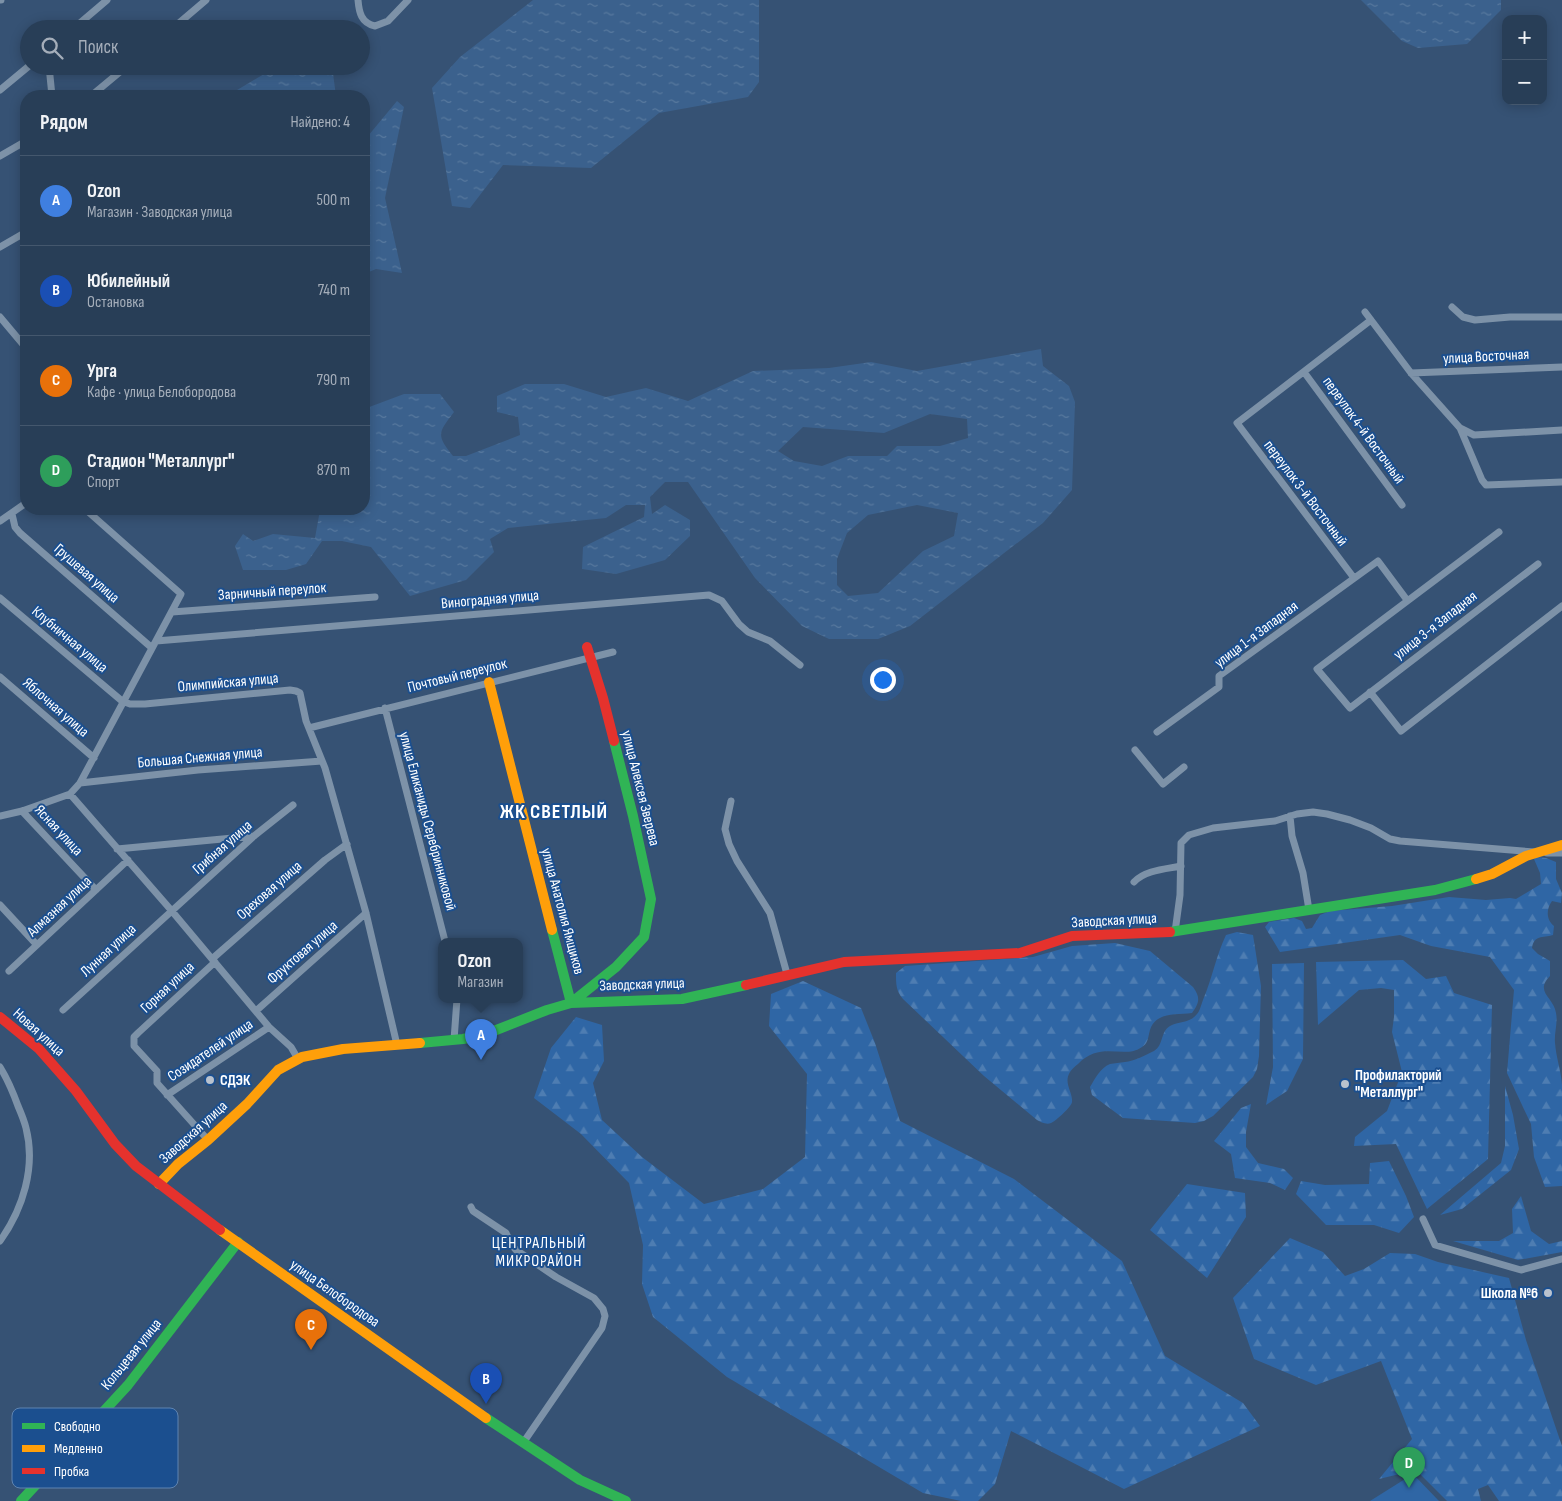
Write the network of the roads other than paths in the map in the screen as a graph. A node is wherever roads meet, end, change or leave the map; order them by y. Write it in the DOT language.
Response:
graph roads {
  1 [pos="107,0"];
  2 [pos="206,0"];
  3 [pos="358,0"];
  4 [pos="408,0"];
  5 [pos="84,20"];
  6 [pos="183,20"];
  7 [pos="364,20"];
  8 [pos="370,24"];
  9 [pos="20,73"];
  10 [pos="49,75"];
  11 [pos="116,75"];
  12 [pos="0,90"];
  13 [pos="51,90"];
  14 [pos="99,90"];
  15 [pos="20,144"];
  16 [pos="0,156"];
  17 [pos="20,235"];
  18 [pos="0,247"];
  19 [pos="1452,307"];
  20 [pos="1365,312"];
  21 [pos="0,317"];
  22 [pos="1562,317"];
  23 [pos="1371,320"];
  24 [pos="20,341"];
  25 [pos="1562,367"];
  26 [pos="1304,372"];
  27 [pos="1411,374"];
  28 [pos="1460,428"];
  29 [pos="1562,430"];
  30 [pos="1562,482"];
  31 [pos="1402,504"];
  32 [pos="20,508"];
  33 [pos="12,514"];
  34 [pos="91,515"];
  35 [pos="0,521"];
  36 [pos="1499,532"];
  37 [pos="1538,564"];
  38 [pos="1354,578"];
  39 [pos="0,598"];
  40 [pos="375,598"];
  41 [pos="1407,600"];
  42 [pos="1562,606"];
  43 [pos="172,612"];
  44 [pos="156,641"];
  45 [pos="152,648"];
  46 [pos="588,652"];
  47 [pos="612,652"];
  48 [pos="800,665"];
  49 [pos="0,677"];
  50 [pos="489,682"];
  51 [pos="1370,692"];
  52 [pos="122,701"];
  53 [pos="385,708"];
  54 [pos="309,728"];
  55 [pos="1157,732"];
  56 [pos="1136,750"];
  57 [pos="94,758"];
  58 [pos="322,761"];
  59 [pos="1184,767"];
  60 [pos="80,783"];
  61 [pos="70,794"];
  62 [pos="731,801"];
  63 [pos="293,805"];
  64 [pos="22,811"];
  65 [pos="0,816"];
  66 [pos="1290,816"];
  67 [pos="254,836"];
  68 [pos="346,844"];
  69 [pos="1562,845"];
  70 [pos="118,849"];
  71 [pos="1536,852"];
  72 [pos="1562,853"];
  73 [pos="128,860"];
  74 [pos="1181,866"];
  75 [pos="1134,882"];
  76 [pos="96,890"];
  77 [pos="0,906"];
  78 [pos="171,910"];
  79 [pos="1309,910"];
  80 [pos="366,913"];
  81 [pos="1175,932"];
  82 [pos="444,938"];
  83 [pos="37,945"];
  84 [pos="213,960"];
  85 [pos="9,971"];
  86 [pos="787,974"];
  87 [pos="457,1003"];
  88 [pos="572,1003"];
  89 [pos="63,1010"];
  90 [pos="256,1011"];
  91 [pos="0,1017"];
  92 [pos="269,1027"];
  93 [pos="454,1040"];
  94 [pos="397,1045"];
  95 [pos="298,1060"];
  96 [pos="0,1067"];
  97 [pos="59,1070"];
  98 [pos="167,1095"];
  99 [pos="208,1140"];
  100 [pos="160,1184"];
  101 [pos="471,1207"];
  102 [pos="1423,1219"];
  103 [pos="0,1241"];
  104 [pos="238,1242"];
  105 [pos="1562,1260"];
  106 [pos="107,1408"];
  107 [pos="523,1443"];
  108 [pos="33,1488"];
  109 [pos="21,1501"];
  110 [pos="626,1501"];
  1 -- 5 [label="street"];
  2 -- 6 [label="street"];
  3 -- 7 [label="street"];
  4 -- 8 [label="street"];
  9 -- 12 [label="street"];
  10 -- 13 [label="street"];
  11 -- 14 [label="street"];
  15 -- 16 [label="street"];
  17 -- 18 [label="street"];
  19 -- 22 [label="street"];
  20 -- 23 [label="street"];
  21 -- 24 [label="street"];
  23 -- 26 [label="street"];
  23 -- 27 [label="street"];
  25 -- 27 [label="street, улица Восточная"];
  26 -- 31 [label="street, переулок 4-й Восточный"];
  26 -- 38 [label="street, переулок 3-й Восточный"];
  27 -- 28 [label="street"];
  28 -- 29 [label="street"];
  28 -- 30 [label="street"];
  32 -- 33 [label="street"];
  33 -- 35 [label="street"];
  33 -- 45 [label="street, Грушевая улица"];
  34 -- 43 [label="street"];
  36 -- 41 [label="street"];
  37 -- 51 [label="street, улица 3-я Западная"];
  38 -- 41 [label="street, улица 1-я Западная"];
  38 -- 55 [label="street, улица 1-я Западная"];
  39 -- 52 [label="street, Клубничная улица"];
  40 -- 43 [label="street, Зарничный переулок"];
  41 -- 51 [label="street, улица 3-я Западная"];
  42 -- 51 [label="street"];
  43 -- 44 [label="street"];
  44 -- 45 [label="street"];
  44 -- 48 [label="street, Виноградная улица"];
  45 -- 52 [label="street"];
  46 -- 47 [label="street, Почтовый переулок"];
  46 -- 50 [label="street, Почтовый переулок"];
  46 -- 88 [label="street, улица Алексея Зверева"];
  49 -- 57 [label="street, Яблочная улица"];
  50 -- 53 [label="street, Почтовый переулок"];
  50 -- 88 [label="street, улица Анатолия Ямщиков"];
  52 -- 54 [label="street, Олимпийская улица"];
  52 -- 57 [label="street"];
  53 -- 54 [label="street, Почтовый переулок"];
  53 -- 82 [label="street, улица Еликаниды Серебринниковой"];
  54 -- 58 [label="street"];
  56 -- 59 [label="street"];
  57 -- 60 [label="street"];
  58 -- 60 [label="street, Большая Снежная улица"];
  58 -- 68 [label="street"];
  60 -- 61 [label="street"];
  61 -- 64 [label="street"];
  61 -- 70 [label="street"];
  62 -- 86 [label="street"];
  63 -- 67 [label="street, Грибная улица"];
  64 -- 65 [label="street"];
  64 -- 76 [label="street, Ясная улица"];
  66 -- 71 [label="street, Заводская улица"];
  66 -- 74 [label="street, Заводская улица"];
  66 -- 79 [label="street"];
  67 -- 70 [label="street"];
  67 -- 78 [label="street, Грибная улица"];
  68 -- 80 [label="street"];
  68 -- 84 [label="street, Ореховая улица"];
  69 -- 71 [label="street, Заводская улица"];
  70 -- 73 [label="street"];
  71 -- 72 [label="street"];
  71 -- 79 [label="street, Заводская улица"];
  73 -- 76 [label="street, Алмазная улица"];
  73 -- 78 [label="street"];
  74 -- 75 [label="street"];
  74 -- 81 [label="street, Заводская улица"];
  76 -- 83 [label="street, Алмазная улица"];
  77 -- 83 [label="street"];
  78 -- 84 [label="street"];
  78 -- 89 [label="street, Лунная улица"];
  79 -- 81 [label="street, Заводская улица"];
  80 -- 90 [label="street, Фруктовая улица"];
  80 -- 94 [label="street"];
  81 -- 86 [label="street, Заводская улица"];
  83 -- 85 [label="street, Алмазная улица"];
  84 -- 90 [label="street"];
  84 -- 98 [label="street, Горная улица"];
  86 -- 88 [label="street, Заводская улица"];
  87 -- 93 [label="street"];
  88 -- 93 [label="street, Заводская улица"];
  90 -- 92 [label="street"];
  91 -- 97 [label="street, Новая улица"];
  92 -- 95 [label="street"];
  92 -- 98 [label="street, Созидателей улица"];
  93 -- 94 [label="street, Заводская улица"];
  94 -- 95 [label="street, Заводская улица"];
  95 -- 99 [label="street, Заводская улица"];
  96 -- 103 [label="street"];
  97 -- 100 [label="street, улица Белобородова"];
  98 -- 99 [label="street, Созидателей улица"];
  99 -- 100 [label="street, Заводская улица"];
  100 -- 104 [label="street, улица Белобородова"];
  101 -- 107 [label="street"];
  102 -- 105 [label="street"];
  104 -- 106 [label="street, Кольцевая улица"];
  104 -- 107 [label="street, улица Белобородова"];
  107 -- 110 [label="street, улица Белобородова"];
  108 -- 109 [label="street, Кольцевая улица"];
}
